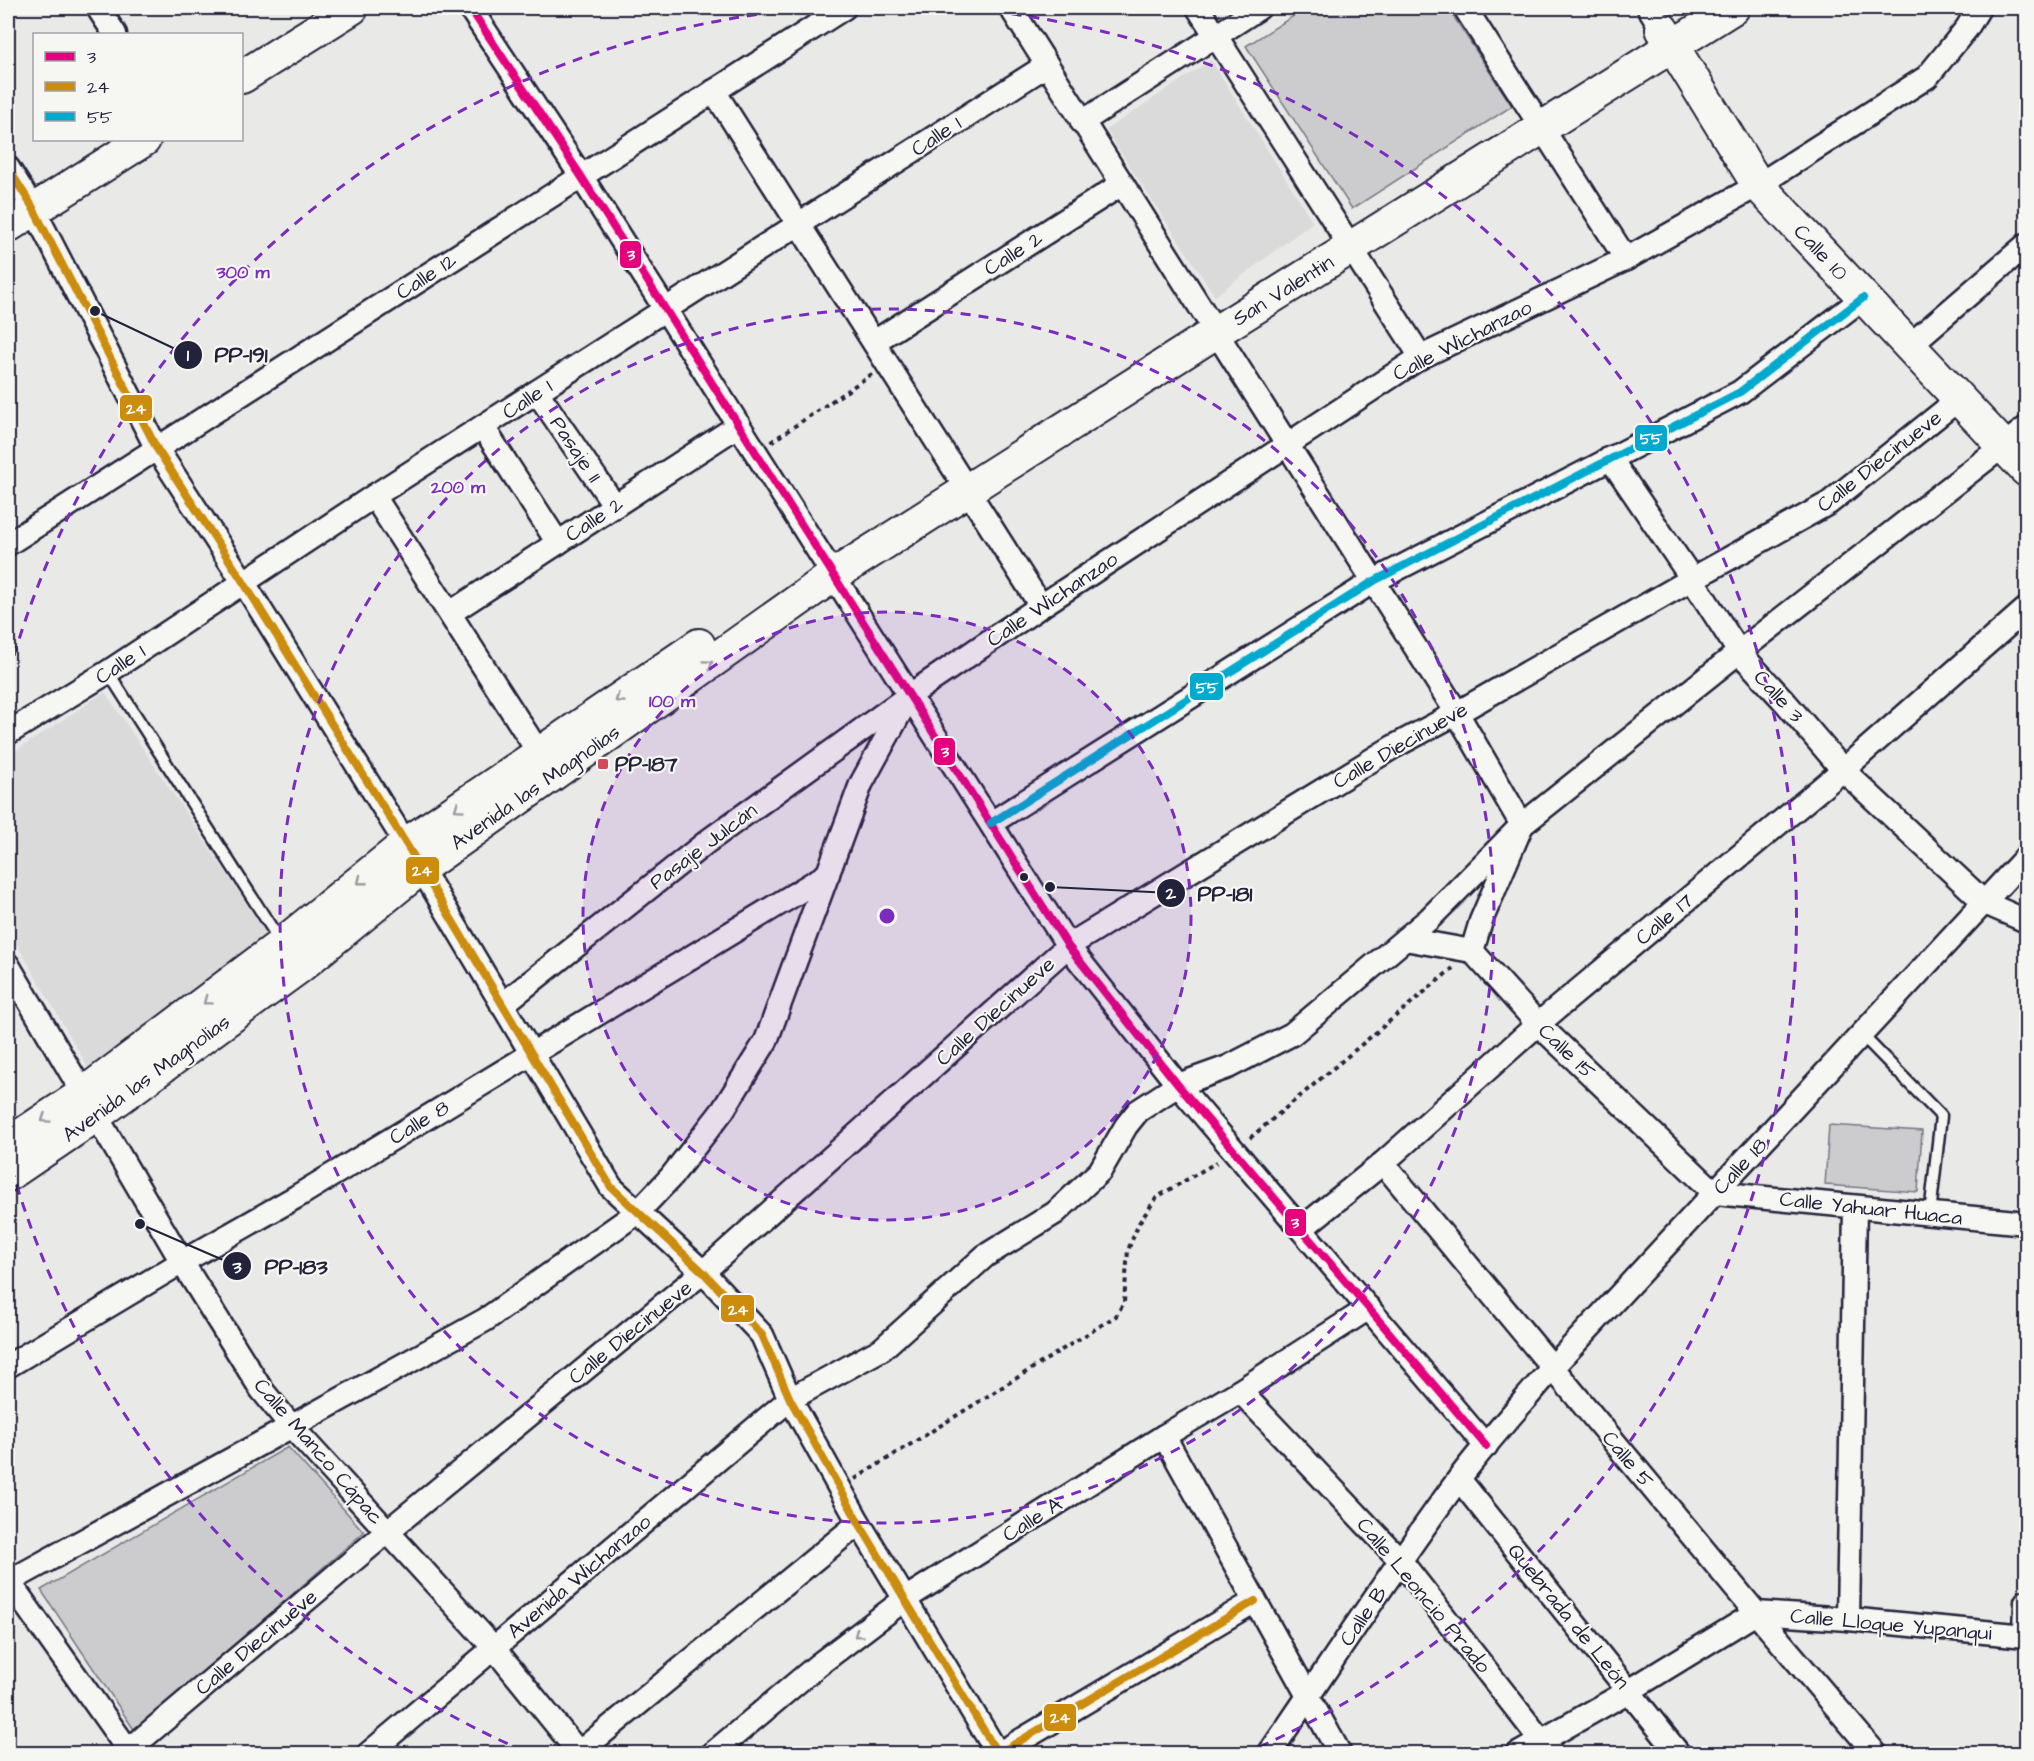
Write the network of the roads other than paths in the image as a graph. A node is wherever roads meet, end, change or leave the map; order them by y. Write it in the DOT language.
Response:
graph roads {
  1 [pos="98,8"];
  2 [pos="352,8"];
  3 [pos="470,8"];
  4 [pos="844,8"];
  5 [pos="1011,8"];
  6 [pos="1198,8"];
  7 [pos="1259,8"];
  8 [pos="1465,8"];
  9 [pos="1696,8"];
  10 [pos="1733,8"];
  11 [pos="1979,8"];
  12 [pos="1662,27"];
  13 [pos="115,33"];
  14 [pos="1216,34"];
  15 [pos="1047,65"];
  16 [pos="243,76"];
  17 [pos="714,91"];
  18 [pos="1536,120"];
  19 [pos="1082,122"];
  20 [pos="142,141"];
  21 [pos="8,168"];
  22 [pos="581,176"];
  23 [pos="1122,184"];
  24 [pos="1758,185"];
  25 [pos="33,208"];
  26 [pos="799,224"];
  27 [pos="8,226"];
  28 [pos="1345,240"];
  29 [pos="2026,245"];
  30 [pos="1626,259"];
  31 [pos="1863,298"];
  32 [pos="665,309"];
  33 [pos="1211,324"];
  34 [pos="874,342"];
  35 [pos="1909,346"];
  36 [pos="1420,357"];
  37 [pos="537,392"];
  38 [pos="1959,399"];
  39 [pos="739,425"];
  40 [pos="483,427"];
  41 [pos="2015,438"];
  42 [pos="1288,444"];
  43 [pos="157,449"];
  44 [pos="1610,458"];
  45 [pos="2026,470"];
  46 [pos="962,482"];
  47 [pos="374,496"];
  48 [pos="615,506"];
  49 [pos="558,543"];
  50 [pos="8,544"];
  51 [pos="829,568"];
  52 [pos="1692,579"];
  53 [pos="1374,581"];
  54 [pos="244,583"];
  55 [pos="1041,606"];
  56 [pos="2026,609"];
  57 [pos="450,613"];
  58 [pos="1739,652"];
  59 [pos="108,672"];
  60 [pos="909,695"];
  61 [pos="1457,713"];
  62 [pos="8,733"];
  63 [pos="539,753"];
  64 [pos="1843,770"];
  65 [pos="991,823"];
  66 [pos="1522,825"];
  67 [pos="414,856"];
  68 [pos="2026,857"];
  69 [pos="828,874"];
  70 [pos="1985,903"];
  71 [pos="2026,921"];
  72 [pos="1405,939"];
  73 [pos="282,944"];
  74 [pos="1068,946"];
  75 [pos="1472,951"];
  76 [pos="8,965"];
  77 [pos="502,1005"];
  78 [pos="1538,1024"];
  79 [pos="1862,1035"];
  80 [pos="532,1054"];
  81 [pos="1178,1085"];
  82 [pos="89,1105"];
  83 [pos="8,1144"];
  84 [pos="1383,1163"];
  85 [pos="8,1175"];
  86 [pos="1715,1193"];
  87 [pos="1855,1207"];
  88 [pos="638,1212"];
  89 [pos="1930,1214"];
  90 [pos="2026,1223"];
  91 [pos="1301,1229"];
  92 [pos="182,1262"];
  93 [pos="703,1272"];
  94 [pos="1369,1308"];
  95 [pos="8,1366"];
  96 [pos="1552,1368"];
  97 [pos="1240,1391"];
  98 [pos="790,1399"];
  99 [pos="292,1426"];
  100 [pos="1164,1436"];
  101 [pos="1486,1446"];
  102 [pos="1459,1479"];
  103 [pos="859,1523"];
  104 [pos="388,1531"];
  105 [pos="1400,1560"];
  106 [pos="8,1581"];
  107 [pos="905,1599"];
  108 [pos="1255,1600"];
  109 [pos="2026,1602"];
  110 [pos="1756,1613"];
  111 [pos="1848,1619"];
  112 [pos="2026,1636"];
  113 [pos="494,1648"];
  114 [pos="1629,1691"];
  115 [pos="1309,1696"];
  116 [pos="1546,1747"];
  117 [pos="128,1752"];
  118 [pos="578,1753"];
  119 [pos="368,1754"];
  120 [pos="712,1754"];
  121 [pos="998,1754"];
  122 [pos="1269,1754"];
  123 [pos="1340,1754"];
  124 [pos="1518,1754"];
  125 [pos="1679,1754"];
  126 [pos="1876,1754"];
  1 -- 13 [label="street"];
  2 -- 16 [label="main road"];
  3 -- 22 [label="street"];
  4 -- 17 [label="street, Calle 12"];
  5 -- 15 [label="street"];
  6 -- 14 [label="street"];
  7 -- 14 [label="street"];
  8 -- 18 [label="street"];
  9 -- 12 [label="main road, San Valentin"];
  10 -- 12 [label="main road, San Valentin"];
  11 -- 24 [label="street, Calle Wichanzao"];
  12 -- 18 [label="main road, San Valentin"];
  12 -- 24 [label="main road, Calle 10"];
  14 -- 19 [label="street"];
  14 -- 28 [label="street"];
  15 -- 19 [label="street"];
  15 -- 26 [label="street, Calle 1"];
  17 -- 22 [label="street, Calle 12"];
  17 -- 26 [label="street"];
  18 -- 28 [label="main road, San Valentin"];
  18 -- 30 [label="street"];
  19 -- 23 [label="street"];
  20 -- 25 [label="main road"];
  21 -- 25 [label="street"];
  22 -- 32 [label="street"];
  22 -- 43 [label="street, Calle 12"];
  23 -- 33 [label="street"];
  23 -- 34 [label="street, Calle 2"];
  24 -- 30 [label="street, Calle Wichanzao"];
  24 -- 31 [label="main road, Calle 10"];
  25 -- 27 [label="main road"];
  25 -- 43 [label="street"];
  26 -- 32 [label="street, Calle 1"];
  26 -- 34 [label="street"];
  28 -- 33 [label="main road, San Valentin"];
  28 -- 36 [label="street"];
  29 -- 35 [label="street"];
  30 -- 36 [label="street, Calle Wichanzao"];
  31 -- 35 [label="main road, Calle 10"];
  31 -- 44 [label="street"];
  32 -- 37 [label="street, Calle 1"];
  32 -- 39 [label="street"];
  33 -- 42 [label="street"];
  33 -- 46 [label="main road, San Valentin"];
  34 -- 46 [label="street"];
  35 -- 38 [label="main road, Calle 10"];
  36 -- 42 [label="street, Calle Wichanzao"];
  37 -- 40 [label="street, Calle 1"];
  37 -- 48 [label="street, Pasaje 11"];
  38 -- 41 [label="main road, Calle 10"];
  38 -- 52 [label="street, Calle Diecinueve"];
  39 -- 48 [label="street, Calle 2"];
  39 -- 51 [label="street"];
  40 -- 47 [label="street, Calle 1"];
  40 -- 49 [label="street"];
  41 -- 45 [label="main road, Calle 10"];
  41 -- 58 [label="street, Avenida Wichanzao"];
  42 -- 53 [label="street"];
  42 -- 55 [label="street, Calle Wichanzao"];
  43 -- 50 [label="street, Calle 12"];
  43 -- 54 [label="street"];
  44 -- 52 [label="street, Calle 3"];
  44 -- 53 [label="street"];
  46 -- 51 [label="main road, San Valentin"];
  46 -- 55 [label="street"];
  47 -- 54 [label="street, Calle 1"];
  47 -- 57 [label="street"];
  48 -- 49 [label="street, Calle 2"];
  49 -- 57 [label="street, Calle 2"];
  51 -- 60 [label="street"];
  51 -- 63 [label="main road, Avenida las Magnolias, one-way"];
  67 -- 51 [label="main road, Avenida las Magnolias, one-way"];
  52 -- 58 [label="street, Calle 3"];
  52 -- 61 [label="street, Calle Diecinueve"];
  53 -- 61 [label="street"];
  53 -- 65 [label="street"];
  54 -- 59 [label="street, Calle 1"];
  54 -- 67 [label="street"];
  55 -- 60 [label="street, Calle Wichanzao"];
  56 -- 64 [label="street, Calle 17"];
  57 -- 63 [label="street"];
  58 -- 64 [label="street, Calle 3"];
  58 -- 66 [label="street, Avenida Wichanzao"];
  59 -- 62 [label="street, Calle 1"];
  59 -- 73 [label="lane"];
  60 -- 65 [label="street"];
  60 -- 69 [label="street"];
  60 -- 77 [label="street, Pasaje Julcán"];
  61 -- 66 [label="street"];
  61 -- 74 [label="street, Calle Diecinueve"];
  63 -- 67 [label="main road, Avenida las Magnolias, one-way"];
  64 -- 70 [label="street, Calle 3"];
  64 -- 78 [label="street, Calle 17"];
  65 -- 74 [label="street"];
  66 -- 72 [label="street, Avenida Wichanzao"];
  66 -- 75 [label="street"];
  67 -- 73 [label="main road, Avenida las Magnolias, one-way"];
  67 -- 77 [label="street"];
  67 -- 82 [label="main road, Avenida las Magnolias"];
  68 -- 70 [label="street, Calle 18"];
  69 -- 80 [label="street, Calle 8"];
  69 -- 88 [label="street"];
  70 -- 71 [label="street, Calle 3"];
  70 -- 79 [label="street, Calle 18"];
  72 -- 75 [label="street"];
  72 -- 81 [label="street, Avenida Wichanzao"];
  73 -- 82 [label="main road, Avenida las Magnolias, one-way"];
  74 -- 81 [label="street"];
  74 -- 93 [label="street, Calle Diecinueve"];
  75 -- 78 [label="street, Calle 15"];
  76 -- 82 [label="street, Calle Manco Cápac"];
  77 -- 80 [label="street"];
  78 -- 84 [label="street, Calle 17"];
  78 -- 86 [label="street, Calle 15"];
  79 -- 86 [label="street, Calle 18"];
  79 -- 89 [label="lane"];
  80 -- 88 [label="street"];
  80 -- 92 [label="street, Calle 8"];
  81 -- 91 [label="street"];
  81 -- 98 [label="street, Avenida Wichanzao"];
  82 -- 83 [label="main road, Avenida las Magnolias, one-way"];
  82 -- 85 [label="main road, Avenida las Magnolias"];
  82 -- 92 [label="street, Calle Manco Cápac"];
  84 -- 91 [label="street, Calle 17"];
  84 -- 96 [label="street, Calle 5"];
  86 -- 87 [label="street, Calle Yahuar Huaca"];
  86 -- 96 [label="street, Calle 18"];
  87 -- 89 [label="street, Calle Yahuar Huaca"];
  87 -- 111 [label="street"];
  88 -- 93 [label="street"];
  88 -- 99 [label="street"];
  89 -- 90 [label="street, Calle Yahuar Huaca"];
  91 -- 94 [label="street"];
  92 -- 95 [label="street, Calle 8"];
  92 -- 99 [label="street, Calle Manco Cápac"];
  93 -- 98 [label="street"];
  93 -- 104 [label="street, Calle Diecinueve"];
  94 -- 97 [label="street, Calle A"];
  94 -- 101 [label="street"];
  96 -- 101 [label="street, Calle 18"];
  96 -- 110 [label="street, Calle 5"];
  97 -- 100 [label="street, Calle A"];
  97 -- 105 [label="street, Calle Leoncio Prado"];
  98 -- 103 [label="street"];
  98 -- 113 [label="street, Avenida Wichanzao"];
  99 -- 104 [label="street, Calle Manco Cápac"];
  99 -- 106 [label="street"];
  100 -- 107 [label="street, Calle A"];
  100 -- 108 [label="street"];
  101 -- 102 [label="street, Calle 18"];
  102 -- 105 [label="street, Calle B"];
  102 -- 114 [label="street, Quebrada de León"];
  103 -- 107 [label="street"];
  103 -- 118 [label="street"];
  104 -- 113 [label="street, Calle Manco Cápac"];
  104 -- 117 [label="street, Calle Diecinueve"];
  105 -- 115 [label="street, Calle B"];
  105 -- 116 [label="street, Calle Leoncio Prado"];
  106 -- 117 [label="street"];
  107 -- 120 [label="street, Calle A, one-way"];
  107 -- 121 [label="street"];
  108 -- 115 [label="street"];
  108 -- 121 [label="street"];
  109 -- 112 [label="street"];
  110 -- 111 [label="street, Calle Lloque Yupanqui"];
  110 -- 114 [label="street"];
  110 -- 126 [label="street, Calle 5"];
  111 -- 112 [label="street, Calle Lloque Yupanqui"];
  113 -- 118 [label="street, Calle Manco Cápac"];
  113 -- 119 [label="street, Avenida Wichanzao"];
  114 -- 116 [label="street"];
  114 -- 125 [label="street, Quebrada de León"];
  115 -- 122 [label="street, Calle B"];
  115 -- 123 [label="street"];
  116 -- 124 [label="street"];
}
